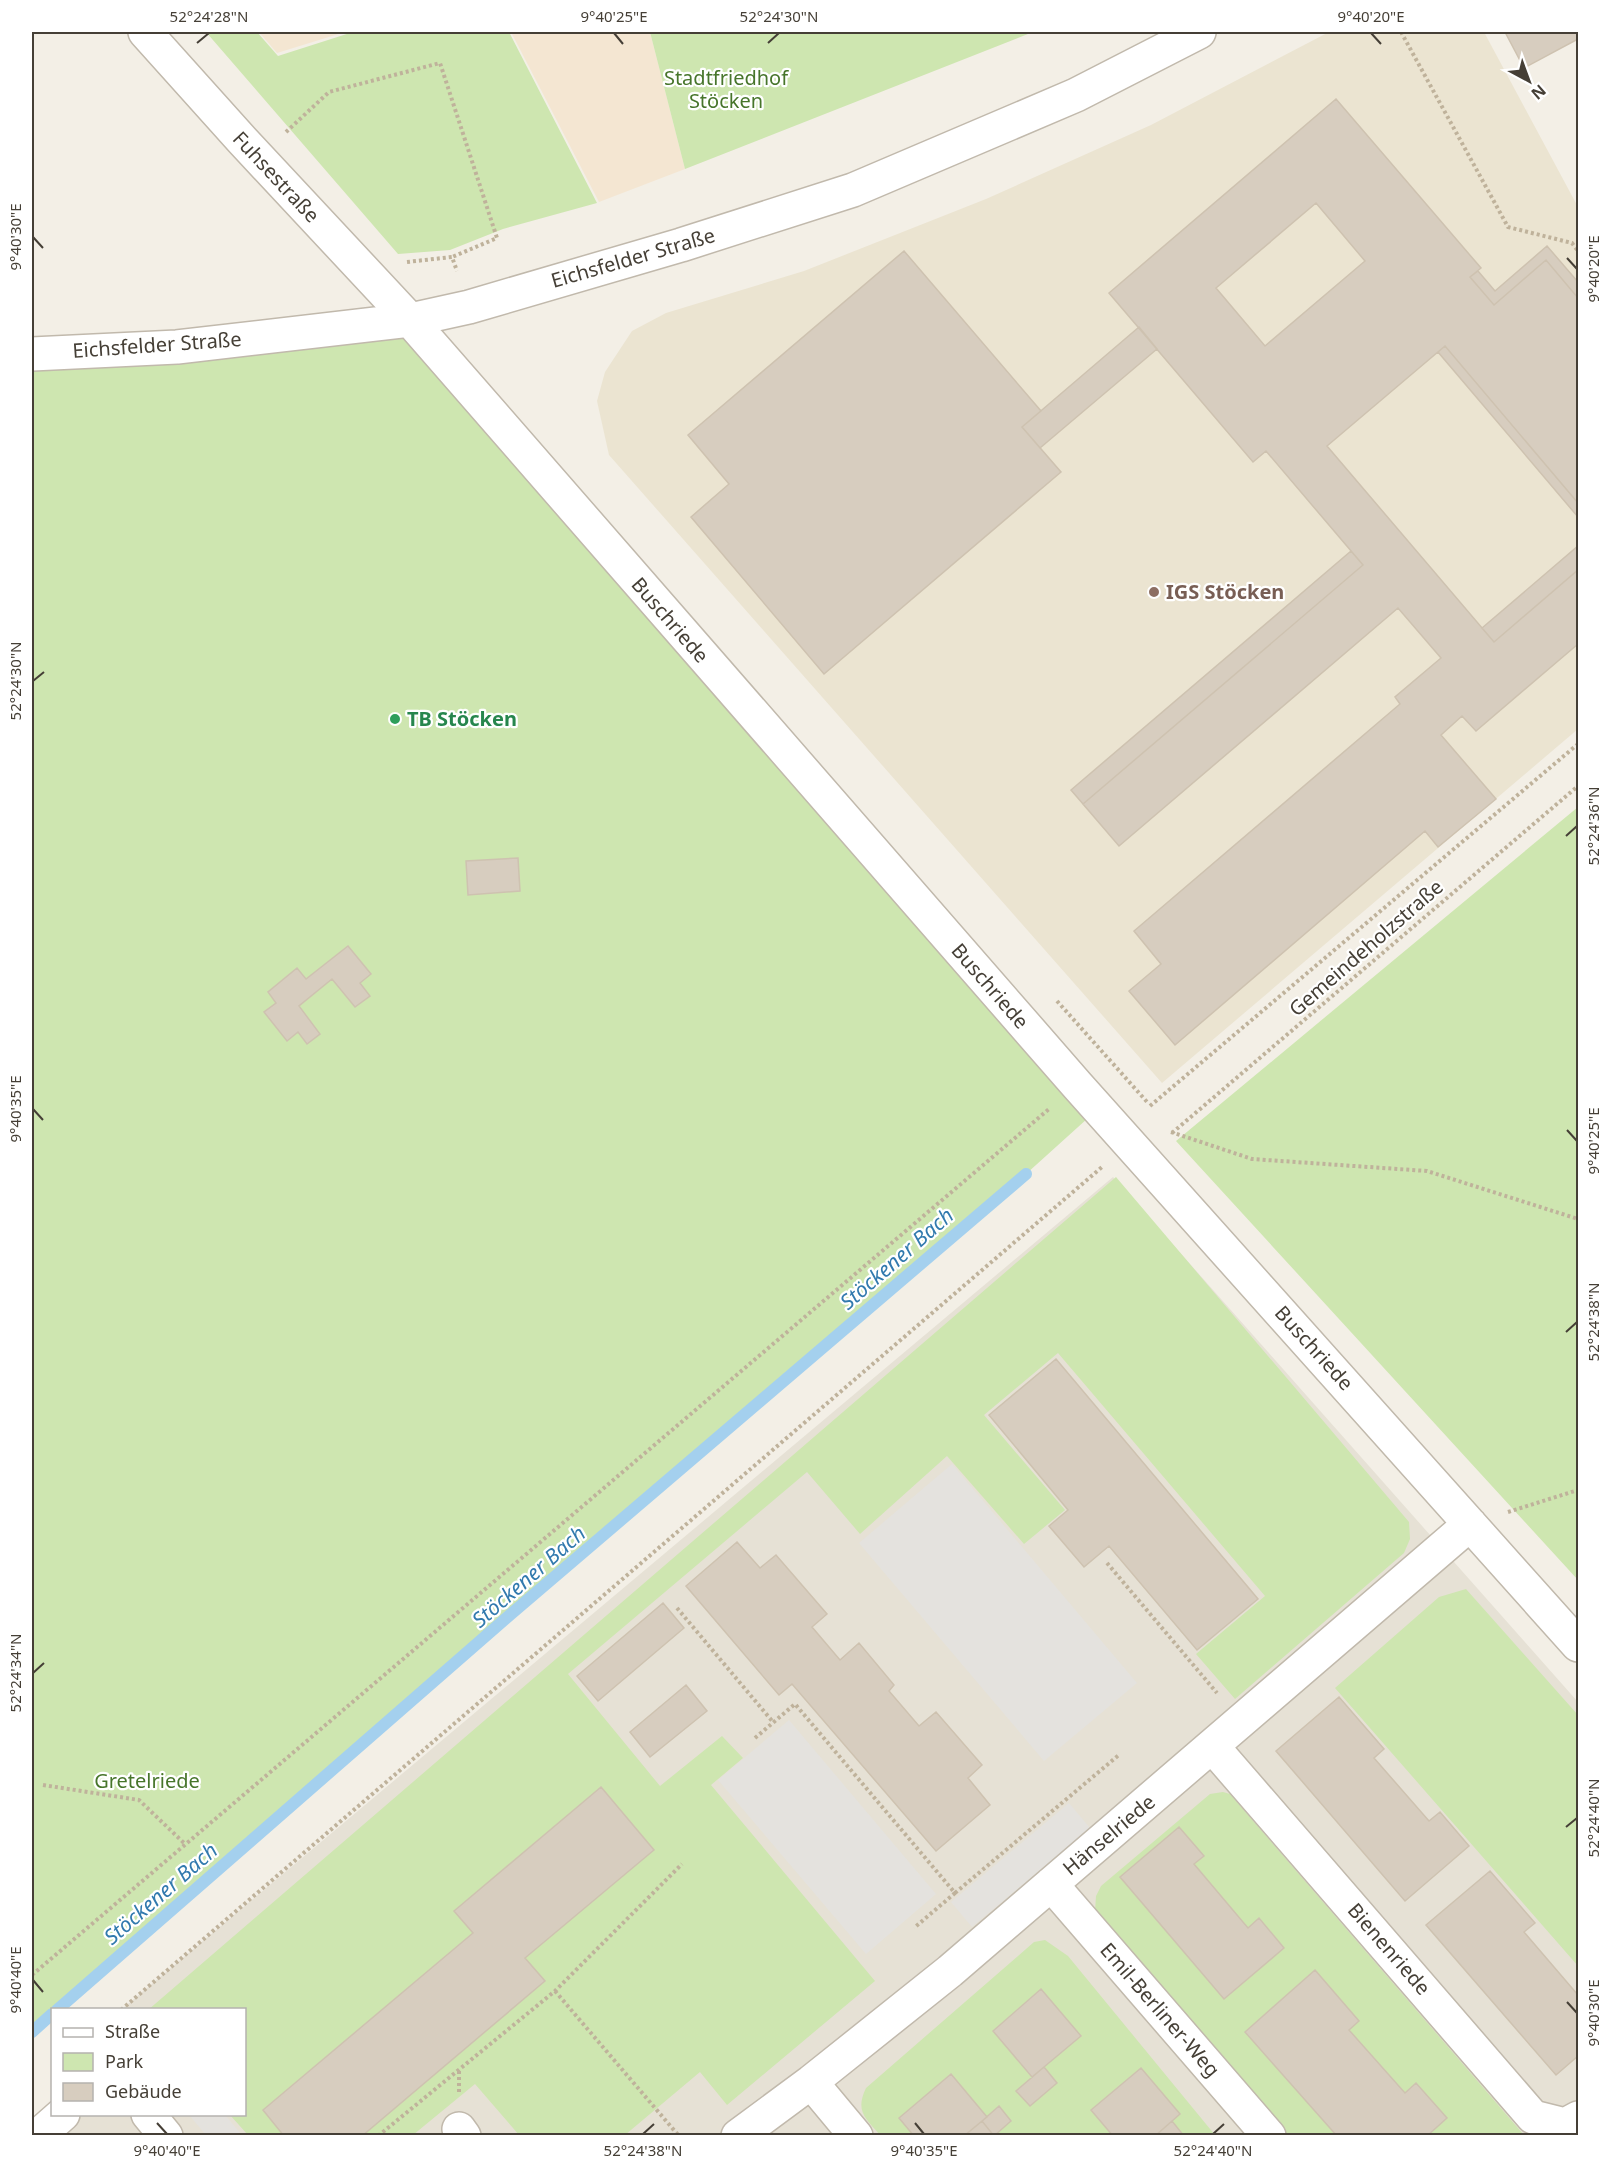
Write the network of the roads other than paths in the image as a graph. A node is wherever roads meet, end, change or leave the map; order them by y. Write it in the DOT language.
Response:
graph roads {
  1 [pos="145,32"];
  2 [pos="1199,32"];
  3 [pos="410,320"];
  4 [pos="32,354"];
  5 [pos="1470,1524"];
  6 [pos="1578,1644"];
  7 [pos="1212,1746"];
  8 [pos="1051,1884"];
  9 [pos="811,2082"];
  10 [pos="62,2116"];
  11 [pos="149,2116"];
  12 [pos="1578,2118"];
  13 [pos="38,2136"];
  14 [pos="166,2136"];
  15 [pos="738,2136"];
  16 [pos="856,2136"];
  17 [pos="1269,2136"];
  1 -- 3 [label="street, Fuhsestraße"];
  2 -- 3 [label="street, Eichsfelder Straße"];
  3 -- 4 [label="street, Eichsfelder Straße"];
  3 -- 5 [label="street, Buschriede"];
  5 -- 6 [label="street, Buschriede"];
  5 -- 7 [label="street, Hänselriede"];
  7 -- 8 [label="street, Hänselriede"];
  7 -- 12 [label="street, Bienenriede"];
  8 -- 9 [label="street, Hänselriede"];
  8 -- 17 [label="street, Emil-Berliner-Weg"];
  9 -- 15 [label="street, Hänselriede"];
  9 -- 16 [label="street"];
  10 -- 13 [label="street"];
  11 -- 14 [label="street"];
}
